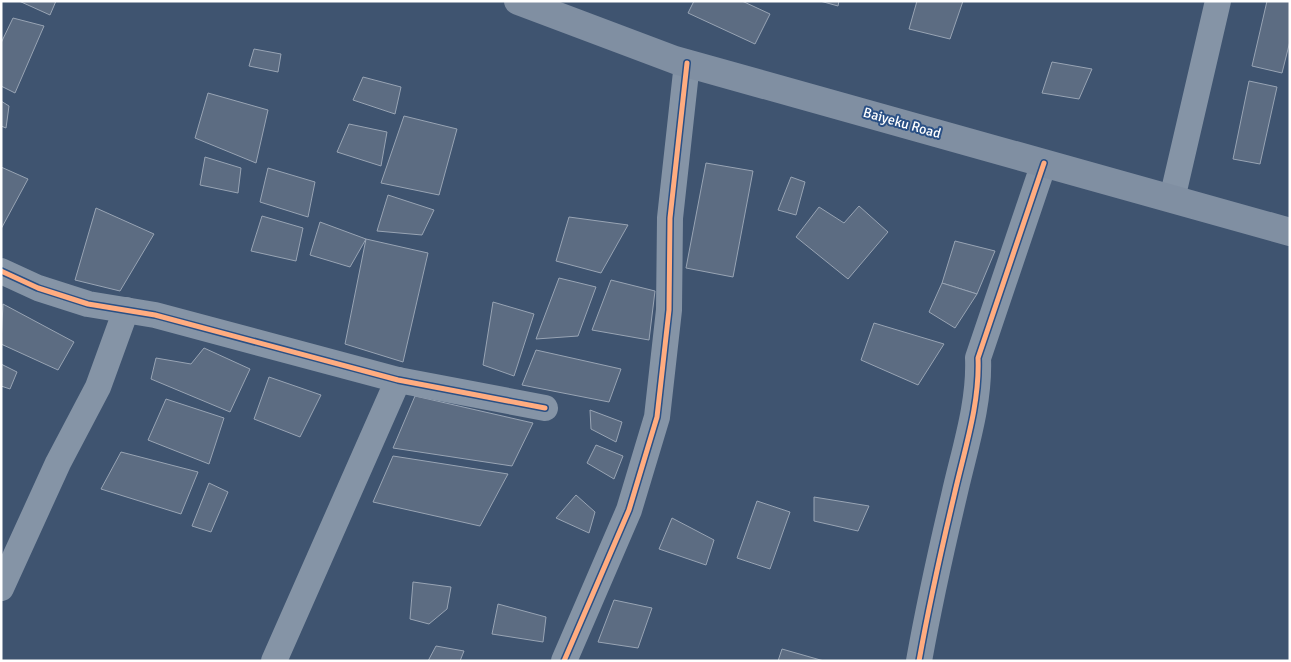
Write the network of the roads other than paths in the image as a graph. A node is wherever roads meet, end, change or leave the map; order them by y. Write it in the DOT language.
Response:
graph roads {
  1 [pos="518,1"];
  2 [pos="1218,1"];
  3 [pos="687,63"];
  4 [pos="1044,163"];
  5 [pos="1172,199"];
  6 [pos="1290,232"];
  7 [pos="1,271"];
  8 [pos="126,310"];
  9 [pos="398,380"];
  10 [pos="545,408"];
  11 [pos="1,588"];
  12 [pos="567,660"];
  13 [pos="274,661"];
  14 [pos="919,661"];
  1 -- 3 [label="main road, Baiyeku Road"];
  2 -- 5 [label="street"];
  3 -- 4 [label="main road, Baiyeku Road"];
  3 -- 12 [label="street"];
  4 -- 5 [label="main road, Baiyeku Road"];
  4 -- 14 [label="street"];
  5 -- 6 [label="main road, Baiyeku Road"];
  7 -- 8 [label="street"];
  8 -- 9 [label="street"];
  8 -- 11 [label="street"];
  9 -- 10 [label="street"];
  9 -- 13 [label="street"];
}
